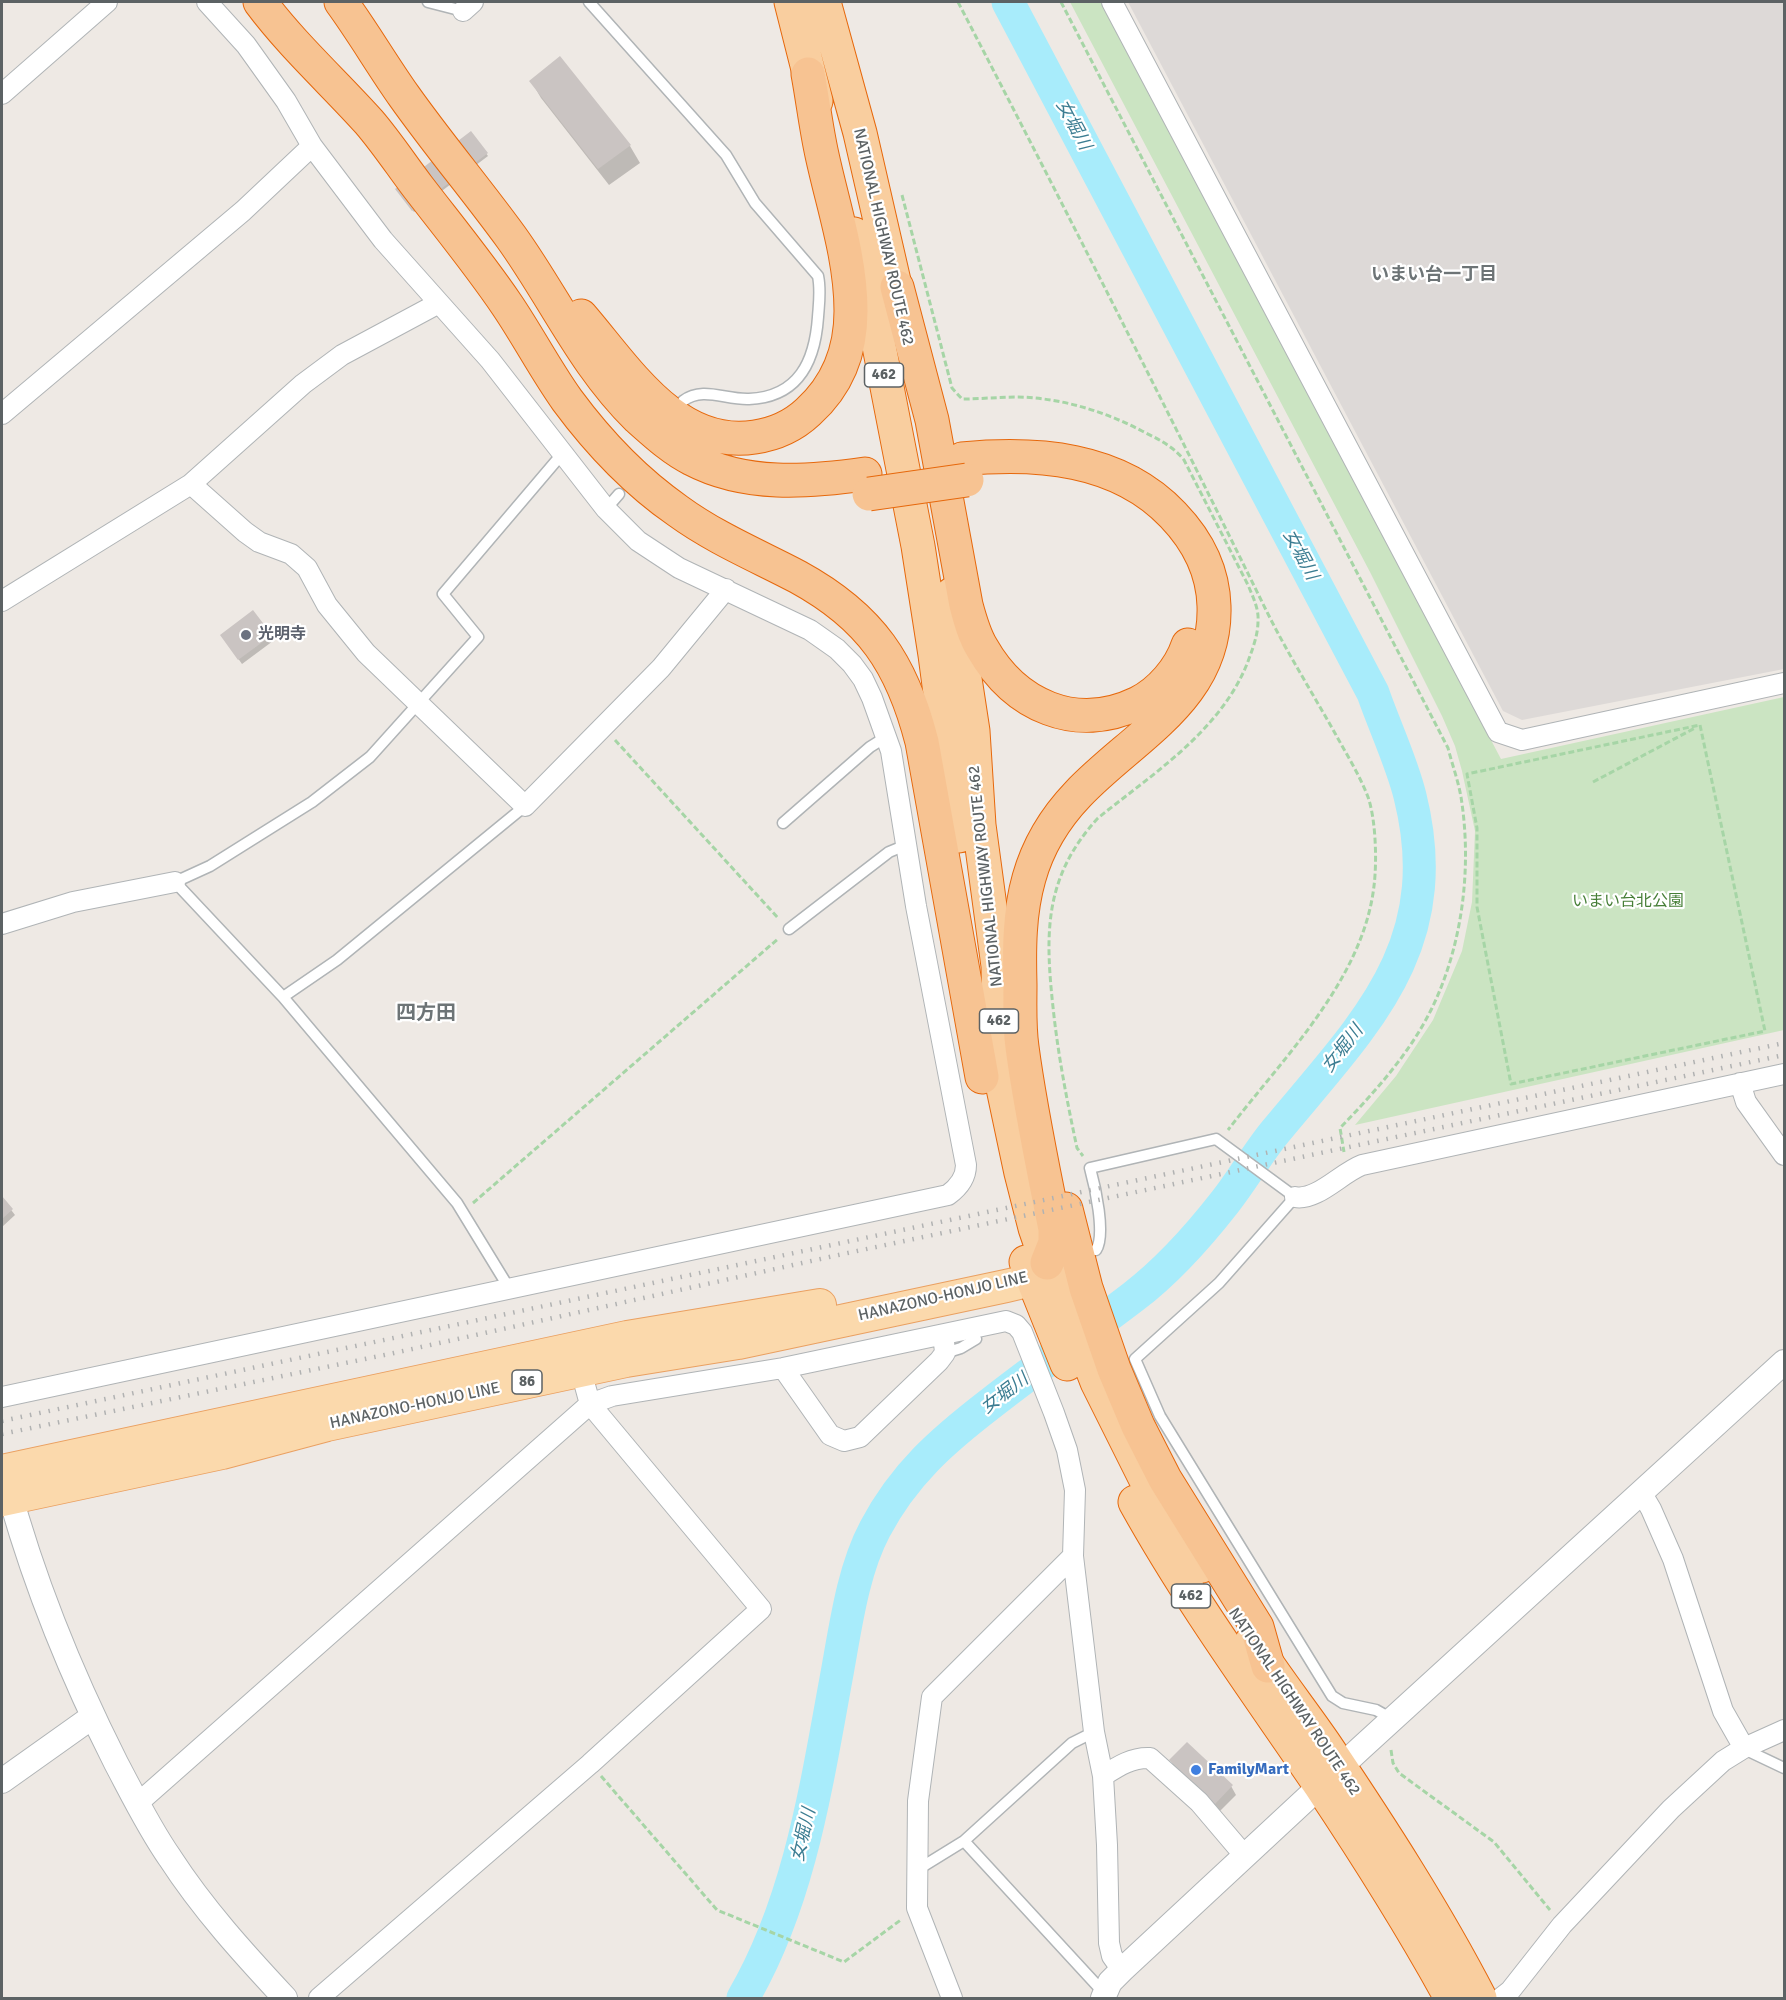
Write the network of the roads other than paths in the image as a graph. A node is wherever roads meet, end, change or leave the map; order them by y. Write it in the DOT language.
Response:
graph roads {
  1 [pos="107,2"];
  2 [pos="207,2"];
  3 [pos="260,2"];
  4 [pos="286,2"];
  5 [pos="315,2"];
  6 [pos="341,2"];
  7 [pos="428,2"];
  8 [pos="589,2"];
  9 [pos="791,2"];
  10 [pos="824,2"];
  11 [pos="1112,2"];
  12 [pos="468,6"];
  13 [pos="808,74"];
  14 [pos="2,94"];
  15 [pos="403,95"];
  16 [pos="370,124"];
  17 [pos="312,146"];
  18 [pos="512,238"];
  19 [pos="897,286"];
  20 [pos="439,303"];
  21 [pos="507,305"];
  22 [pos="683,401"];
  23 [pos="2,414"];
  24 [pos="562,454"];
  25 [pos="964,469"];
  26 [pos="191,484"];
  27 [pos="867,484"];
  28 [pos="619,494"];
  29 [pos="606,509"];
  30 [pos="726,589"];
  31 [pos="2,601"];
  32 [pos="1785,683"];
  33 [pos="420,704"];
  34 [pos="886,737"];
  35 [pos="525,806"];
  36 [pos="783,823"];
  37 [pos="906,845"];
  38 [pos="175,882"];
  39 [pos="2,924"];
  40 [pos="789,929"];
  41 [pos="1019,963"];
  42 [pos="283,997"];
  43 [pos="1785,1074"];
  44 [pos="982,1077"];
  45 [pos="1740,1083"];
  46 [pos="1785,1155"];
  47 [pos="1292,1195"];
  48 [pos="1096,1250"];
  49 [pos="1035,1268"];
  50 [pos="509,1288"];
  51 [pos="1055,1310"];
  52 [pos="976,1339"];
  53 [pos="945,1348"];
  54 [pos="1785,1362"];
  55 [pos="783,1368"];
  56 [pos="581,1371"];
  57 [pos="1086,1390"];
  58 [pos="2,1397"];
  59 [pos="590,1404"];
  60 [pos="4,1481"];
  61 [pos="1641,1492"];
  62 [pos="1073,1556"];
  63 [pos="92,1717"];
  64 [pos="1392,1719"];
  65 [pos="1785,1730"];
  66 [pos="1094,1732"];
  67 [pos="1744,1748"];
  68 [pos="1785,1768"];
  69 [pos="1103,1776"];
  70 [pos="1330,1777"];
  71 [pos="2,1781"];
  72 [pos="137,1804"];
  73 [pos="964,1841"];
  74 [pos="1244,1855"];
  75 [pos="917,1870"];
  76 [pos="1122,1970"];
  77 [pos="1104,1996"];
  78 [pos="285,1998"];
  79 [pos="319,1998"];
  80 [pos="952,1998"];
  81 [pos="1451,1998"];
  82 [pos="1480,1998"];
  83 [pos="1501,1998"];
  1 -- 14 [label="street"];
  2 -- 17 [label="street"];
  3 -- 16 [label="highway"];
  4 -- 16 [label="highway"];
  5 -- 15 [label="highway"];
  6 -- 15 [label="highway"];
  7 -- 12 [label="lane"];
  8 -- 22 [label="lane"];
  9 -- 13 [label="highway, NATIONAL HIGHWAY ROUTE 462 / 462"];
  10 -- 19 [label="highway, NATIONAL HIGHWAY ROUTE 462 / 462"];
  11 -- 32 [label="street"];
  13 -- 18 [label="highway"];
  13 -- 44 [label="highway, NATIONAL HIGHWAY ROUTE 462 / 462"];
  15 -- 18 [label="highway"];
  16 -- 21 [label="highway"];
  17 -- 20 [label="street"];
  17 -- 23 [label="street"];
  18 -- 27 [label="highway"];
  19 -- 25 [label="highway"];
  19 -- 49 [label="highway, NATIONAL HIGHWAY ROUTE 462 / 462"];
  20 -- 24 [label="street"];
  20 -- 26 [label="street"];
  21 -- 27 [label="highway"];
  21 -- 44 [label="highway"];
  24 -- 29 [label="street"];
  24 -- 33 [label="lane"];
  25 -- 27 [label="highway"];
  25 -- 41 [label="highway"];
  26 -- 31 [label="street"];
  26 -- 33 [label="street"];
  28 -- 29 [label="lane"];
  29 -- 30 [label="street"];
  30 -- 34 [label="street"];
  30 -- 35 [label="street"];
  33 -- 35 [label="street"];
  33 -- 38 [label="lane"];
  34 -- 36 [label="lane"];
  34 -- 37 [label="street"];
  35 -- 42 [label="lane"];
  37 -- 40 [label="lane"];
  37 -- 50 [label="street"];
  38 -- 39 [label="street"];
  38 -- 42 [label="lane"];
  41 -- 49 [label="highway"];
  41 -- 51 [label="highway"];
  42 -- 50 [label="lane"];
  43 -- 45 [label="street"];
  44 -- 49 [label="highway, NATIONAL HIGHWAY ROUTE 462 / 462"];
  45 -- 46 [label="street"];
  45 -- 47 [label="street"];
  47 -- 48 [label="lane"];
  47 -- 64 [label="lane"];
  49 -- 51 [label="highway, NATIONAL HIGHWAY ROUTE 462 / 462"];
  49 -- 56 [label="main road, HANAZONO-HONJO LINE / 86"];
  49 -- 60 [label="main road, HANAZONO-HONJO LINE / 86"];
  50 -- 58 [label="street"];
  51 -- 55 [label="street"];
  51 -- 57 [label="highway"];
  51 -- 57 [label="highway, NATIONAL HIGHWAY ROUTE 462 / 462"];
  52 -- 53 [label="lane"];
  53 -- 55 [label="street"];
  54 -- 61 [label="street"];
  55 -- 59 [label="street"];
  56 -- 59 [label="street"];
  56 -- 60 [label="main road, HANAZONO-HONJO LINE / 86"];
  57 -- 62 [label="street"];
  57 -- 70 [label="highway, NATIONAL HIGHWAY ROUTE 462 / 462"];
  57 -- 70 [label="highway, NATIONAL HIGHWAY ROUTE 462 / 462"];
  59 -- 72 [label="street"];
  59 -- 79 [label="street"];
  60 -- 63 [label="street"];
  61 -- 64 [label="street"];
  61 -- 67 [label="street"];
  62 -- 66 [label="street"];
  62 -- 75 [label="street"];
  63 -- 71 [label="street"];
  63 -- 72 [label="street"];
  64 -- 70 [label="street"];
  65 -- 67 [label="street"];
  66 -- 69 [label="street"];
  66 -- 73 [label="lane"];
  67 -- 68 [label="lane"];
  67 -- 83 [label="street"];
  69 -- 74 [label="street"];
  69 -- 76 [label="street"];
  70 -- 74 [label="street"];
  70 -- 81 [label="highway, NATIONAL HIGHWAY ROUTE 462 / 462"];
  70 -- 82 [label="highway, NATIONAL HIGHWAY ROUTE 462 / 462"];
  72 -- 78 [label="street"];
  73 -- 75 [label="lane"];
  73 -- 77 [label="lane"];
  74 -- 76 [label="street"];
  75 -- 80 [label="street"];
  76 -- 77 [label="street"];
}
